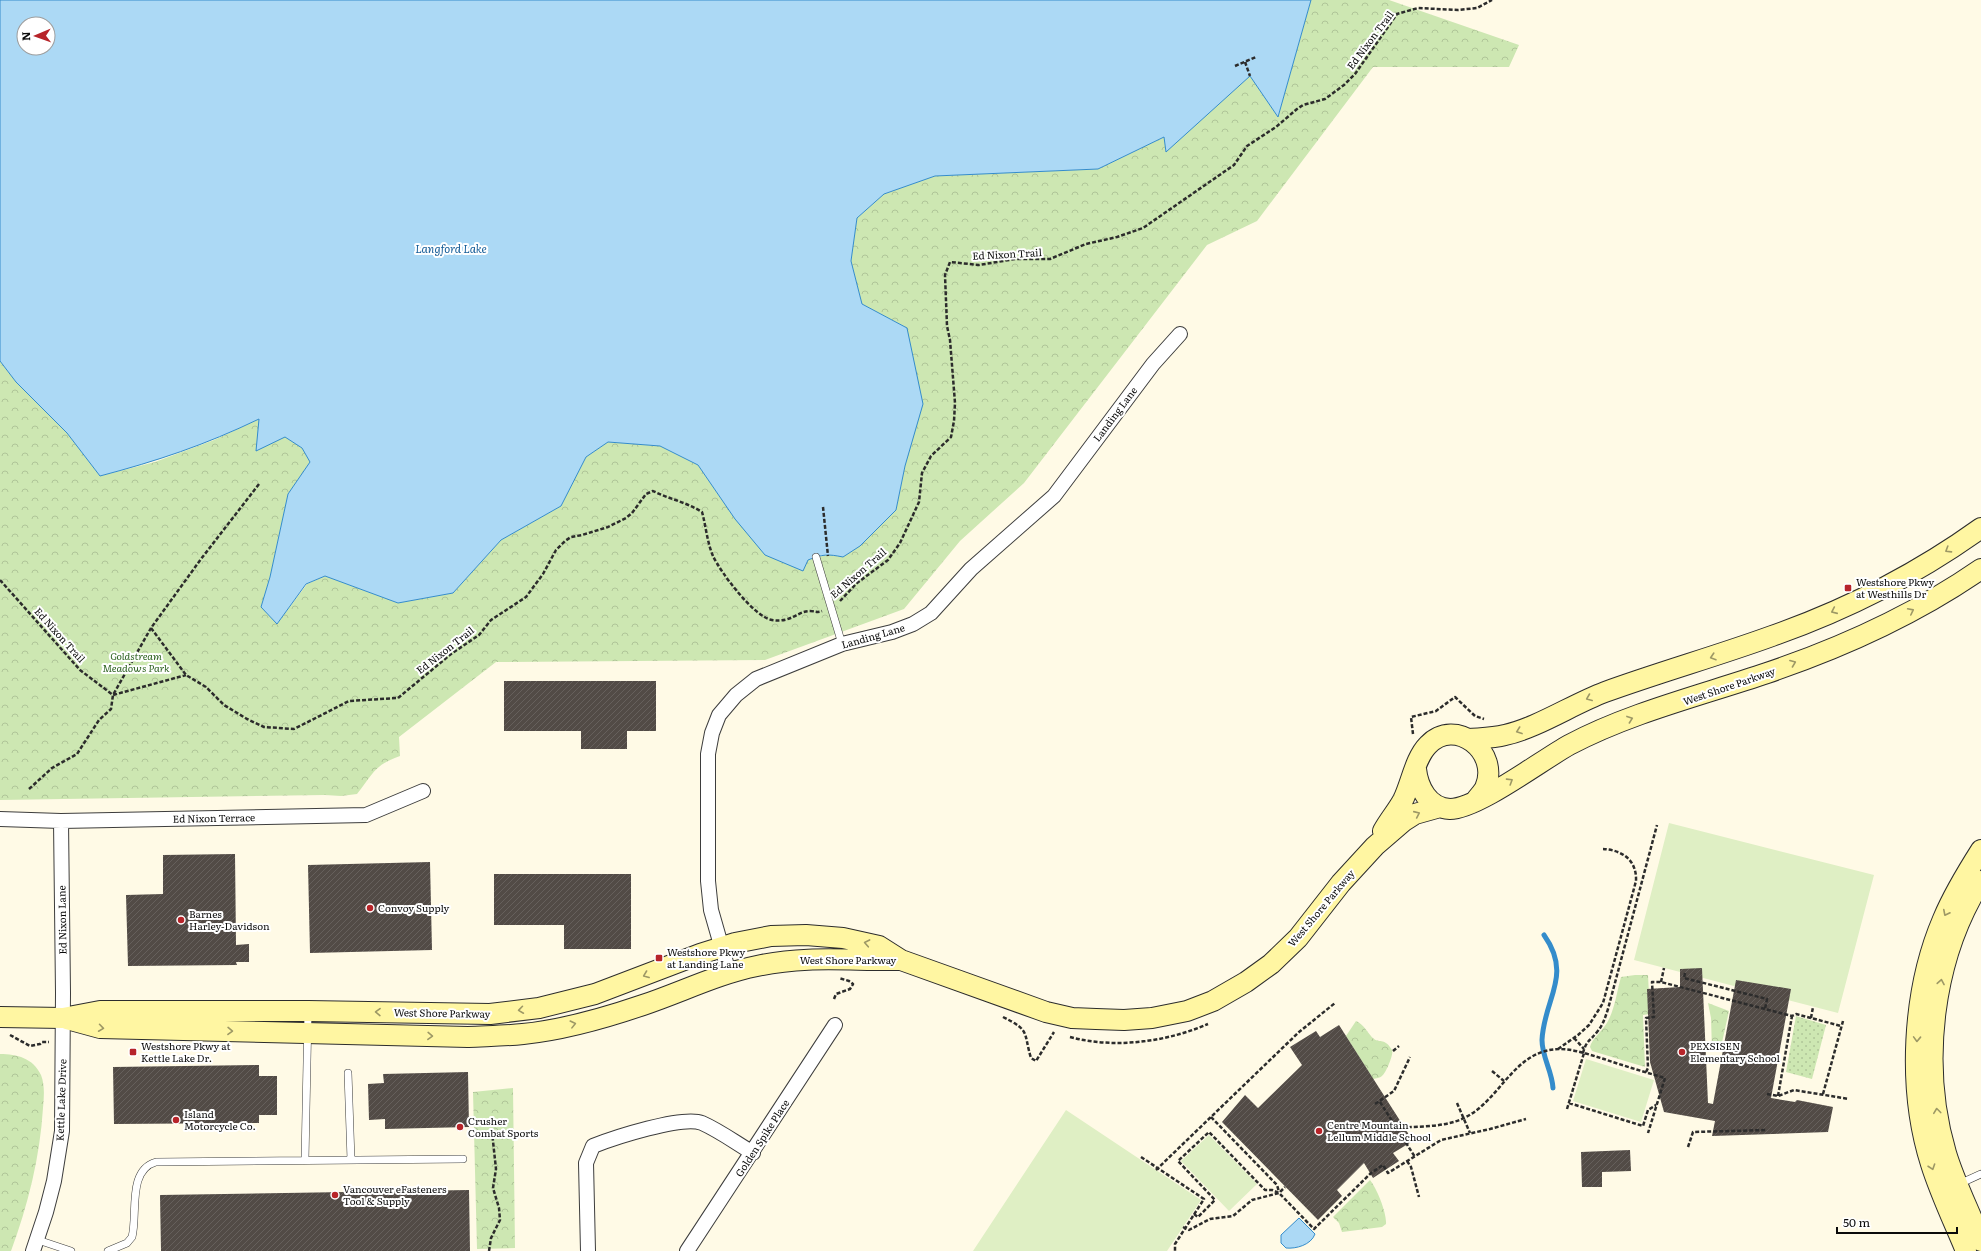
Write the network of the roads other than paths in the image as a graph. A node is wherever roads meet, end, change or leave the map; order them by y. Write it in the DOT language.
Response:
graph roads {
  1 [pos="1180,334"];
  2 [pos="1981,528"];
  3 [pos="816,557"];
  4 [pos="1981,569"];
  5 [pos="842,644"];
  6 [pos="1469,739"];
  7 [pos="1416,769"];
  8 [pos="423,791"];
  9 [pos="1476,800"];
  10 [pos="1440,806"];
  11 [pos="0,819"];
  12 [pos="60,821"];
  13 [pos="1375,846"];
  14 [pos="1981,850"];
  15 [pos="1981,881"];
  16 [pos="722,947"];
  17 [pos="901,960"];
  18 [pos="729,973"];
  19 [pos="308,1011"];
  20 [pos="63,1018"];
  21 [pos="835,1025"];
  22 [pos="3,1026"];
  23 [pos="308,1032"];
  24 [pos="348,1073"];
  25 [pos="752,1153"];
  26 [pos="463,1159"];
  27 [pos="305,1160"];
  28 [pos="351,1160"];
  29 [pos="1981,1174"];
  30 [pos="1957,1184"];
  31 [pos="1981,1241"];
  32 [pos="35,1246"];
  33 [pos="71,1251"];
  34 [pos="108,1251"];
  35 [pos="588,1251"];
  36 [pos="687,1251"];
  37 [pos="1966,1251"];
  1 -- 5 [label="street, Landing Lane"];
  2 -- 6 [label="main road, one-way"];
  3 -- 5 [label="lane"];
  9 -- 4 [label="main road, West Shore Parkway, one-way"];
  5 -- 16 [label="street, Landing Lane"];
  6 -- 7 [label="main road"];
  6 -- 9 [label="main road"];
  7 -- 10 [label="main road"];
  7 -- 13 [label="main road, West Shore Parkway"];
  8 -- 12 [label="street, Ed Nixon Terrace"];
  9 -- 10 [label="main road"];
  13 -- 10 [label="main road, West Shore Parkway, one-way"];
  11 -- 12 [label="street, Ed Nixon Terrace"];
  12 -- 20 [label="street, Ed Nixon Lane"];
  13 -- 17 [label="main road, West Shore Parkway"];
  14 -- 37 [label="main road, one-way"];
  30 -- 15 [label="main road, one-way"];
  17 -- 16 [label="main road, West Shore Parkway, one-way"];
  16 -- 18 [label="street, Landing Lane"];
  16 -- 19 [label="main road, West Shore Parkway, one-way"];
  17 -- 18 [label="main road, West Shore Parkway"];
  23 -- 18 [label="main road, West Shore Parkway, one-way"];
  19 -- 20 [label="main road, West Shore Parkway"];
  19 -- 23 [label="lane"];
  20 -- 22 [label="main road, West Shore Parkway"];
  20 -- 23 [label="main road, West Shore Parkway, one-way"];
  20 -- 32 [label="street, Kettle Lake Drive"];
  21 -- 25 [label="street, Golden Spike Place"];
  23 -- 27 [label="lane"];
  24 -- 28 [label="lane"];
  25 -- 35 [label="street"];
  25 -- 36 [label="street, Golden Spike Place"];
  26 -- 28 [label="lane"];
  27 -- 28 [label="lane"];
  27 -- 34 [label="lane"];
  29 -- 30 [label="lane"];
  30 -- 31 [label="main road"];
  32 -- 33 [label="lane"];
}
